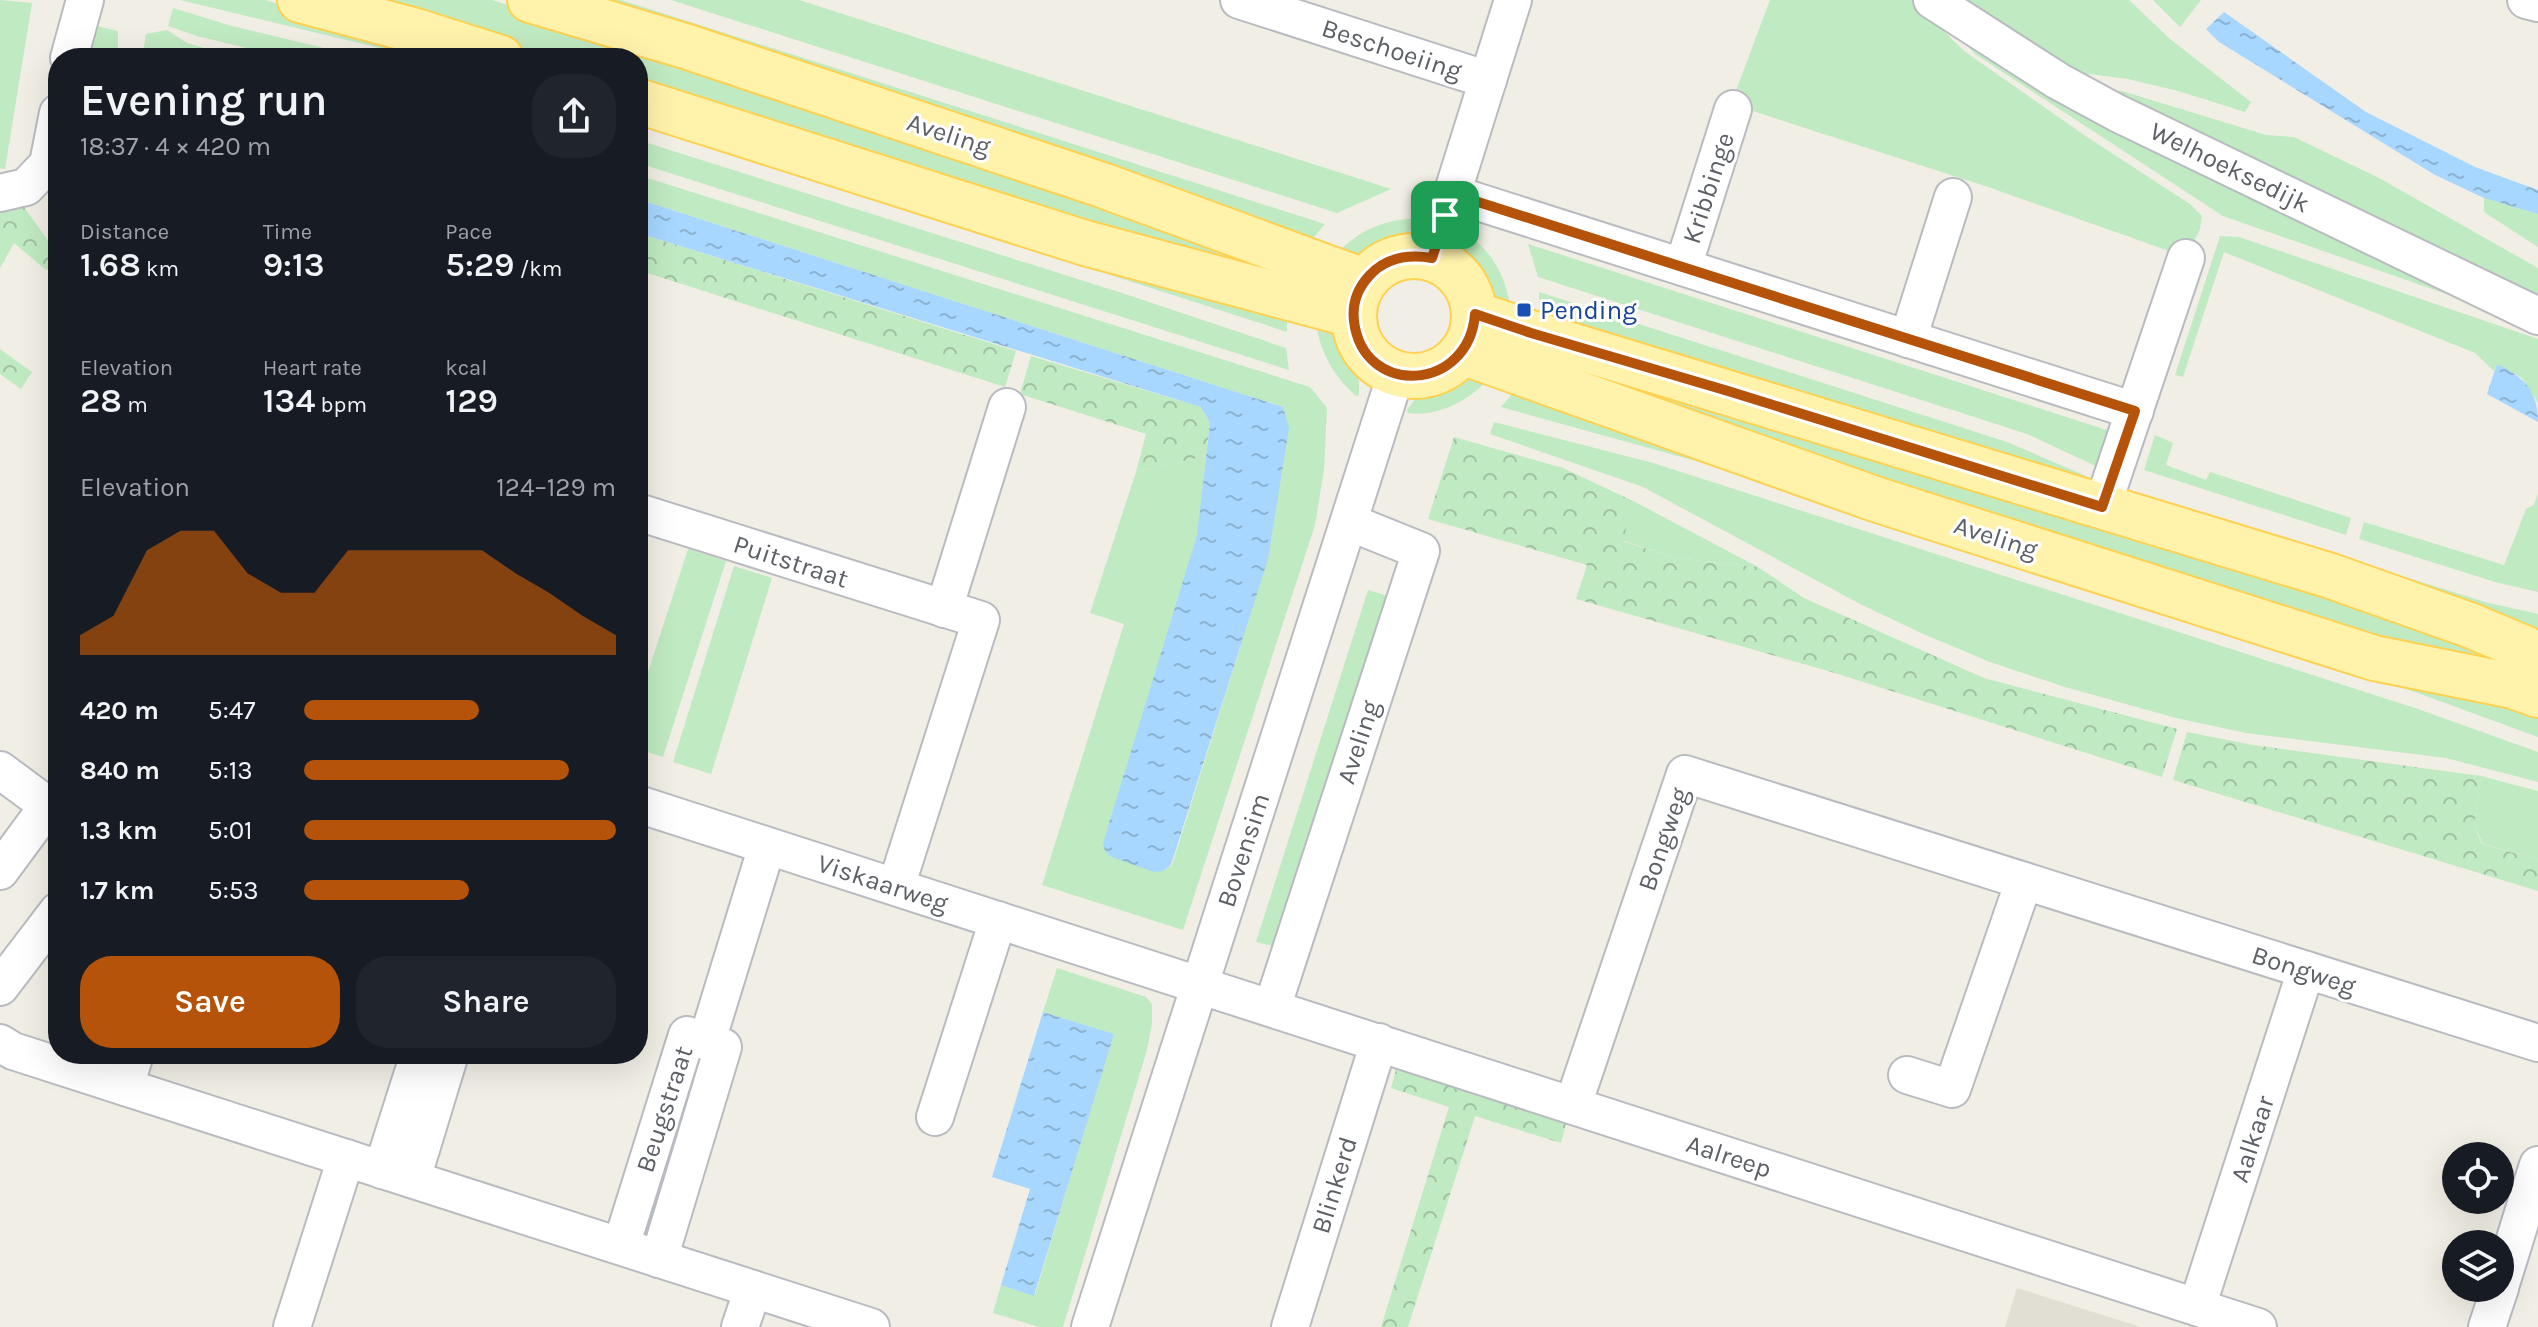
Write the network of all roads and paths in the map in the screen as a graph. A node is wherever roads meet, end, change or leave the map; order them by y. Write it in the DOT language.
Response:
graph roads {
  1 [pos="85,0"];
  2 [pos="300,0"];
  3 [pos="530,0"];
  4 [pos="1513,0"];
  5 [pos="1932,0"];
  6 [pos="2526,0"];
  7 [pos="1247,1"];
  8 [pos="2538,3"];
  9 [pos="71,48"];
  10 [pos="470,48"];
  11 [pos="1488,80"];
  12 [pos="648,104"];
  13 [pos="1733,109"];
  14 [pos="48,164"];
  15 [pos="0,193"];
  16 [pos="1453,194"];
  17 [pos="1953,197"];
  18 [pos="1432,258"];
  19 [pos="2186,258"];
  20 [pos="1683,267"];
  21 [pos="1359,298"];
  22 [pos="2538,316"];
  23 [pos="1468,333"];
  24 [pos="1908,339"];
  25 [pos="1396,374"];
  26 [pos="1007,407"];
  27 [pos="2135,411"];
  28 [pos="2102,507"];
  29 [pos="648,515"];
  30 [pos="1349,522"];
  31 [pos="944,609"];
  32 [pos="2538,654"];
  33 [pos="2538,695"];
  34 [pos="0,770"];
  35 [pos="48,806"];
  36 [pos="648,807"];
  37 [pos="48,816"];
  38 [pos="767,846"];
  39 [pos="0,871"];
  40 [pos="2024,881"];
  41 [pos="896,887"];
  42 [pos="998,920"];
  43 [pos="48,924"];
  44 [pos="2306,970"];
  45 [pos="1200,984"];
  46 [pos="0,987"];
  47 [pos="1272,1008"];
  48 [pos="707,1041"];
  49 [pos="1379,1042"];
  50 [pos="0,1043"];
  51 [pos="2538,1043"];
  52 [pos="48,1057"];
  53 [pos="93,1064"];
  54 [pos="417,1064"];
  55 [pos="446,1064"];
  56 [pos="130,1070"];
  57 [pos="1907,1075"];
  58 [pos="1573,1105"];
  59 [pos="935,1117"];
  60 [pos="346,1158"];
  61 [pos="2538,1165"];
  62 [pos="397,1175"];
  63 [pos="2514,1242"];
  64 [pos="621,1246"];
  65 [pos="659,1259"];
  66 [pos="753,1289"];
  67 [pos="2495,1302"];
  68 [pos="2197,1307"];
  69 [pos="292,1327"];
  70 [pos="740,1327"];
  71 [pos="871,1327"];
  72 [pos="1090,1327"];
  73 [pos="1290,1327"];
  74 [pos="2258,1327"];
  75 [pos="2487,1327"];
  1 -- 9 [label="street"];
  2 -- 10 [label="main road"];
  3 -- 21 [label="main road, Aveling"];
  4 -- 11 [label="street"];
  5 -- 22 [label="street, Welhoeksedijk"];
  6 -- 8 [label="street"];
  7 -- 11 [label="street, Beschoeiing"];
  11 -- 16 [label="street"];
  12 -- 21 [label="main road"];
  13 -- 20 [label="street, Kribbinge"];
  14 -- 15 [label="street"];
  16 -- 18 [label="street"];
  16 -- 20 [label="street, Kribbinge"];
  17 -- 24 [label="street"];
  18 -- 21 [label="main road"];
  18 -- 23 [label="main road"];
  19 -- 27 [label="street"];
  20 -- 24 [label="street, Kribbinge"];
  21 -- 25 [label="main road"];
  23 -- 25 [label="main road"];
  23 -- 28 [label="main road"];
  23 -- 33 [label="main road, Aveling"];
  24 -- 27 [label="street, Kribbinge"];
  25 -- 30 [label="street, Bovensim"];
  26 -- 31 [label="street"];
  27 -- 28 [label="street"];
  28 -- 32 [label="main road"];
  29 -- 31 [label="street, Puitstraat"];
  30 -- 45 [label="street, Bovensim"];
  30 -- 47 [label="street, Aveling"];
  31 -- 41 [label="street, Puitstraat"];
  34 -- 35 [label="street"];
  36 -- 38 [label="street, Viskaarweg"];
  37 -- 39 [label="street"];
  38 -- 41 [label="street, Viskaarweg"];
  38 -- 48 [label="street"];
  40 -- 44 [label="street, Bongweg"];
  40 -- 57 [label="street"];
  40 -- 58 [label="street, Bongweg"];
  41 -- 42 [label="street, Viskaarweg"];
  42 -- 45 [label="street, Viskaarweg"];
  42 -- 59 [label="street"];
  43 -- 46 [label="street"];
  44 -- 51 [label="street, Bongweg"];
  44 -- 68 [label="street, Aalkaar"];
  45 -- 47 [label="street, Aalreep"];
  45 -- 72 [label="street, Bovensim"];
  47 -- 49 [label="street, Aalreep"];
  48 -- 64 [label="street, Beugstraat"];
  48 -- 65 [label="street, Beugstraat"];
  49 -- 58 [label="street, Aalreep"];
  49 -- 73 [label="street, Blinkerd"];
  50 -- 52 [label="street"];
  53 -- 56 [label="street"];
  54 -- 62 [label="street"];
  55 -- 62 [label="street"];
  56 -- 60 [label="street"];
  58 -- 68 [label="street, Aalreep"];
  60 -- 62 [label="street"];
  60 -- 69 [label="street"];
  61 -- 63 [label="street"];
  62 -- 64 [label="street"];
  64 -- 65 [label="street"];
  65 -- 66 [label="street"];
  66 -- 70 [label="street"];
  66 -- 71 [label="street"];
  67 -- 75 [label="street"];
  68 -- 74 [label="street, Aalreep"];
}
